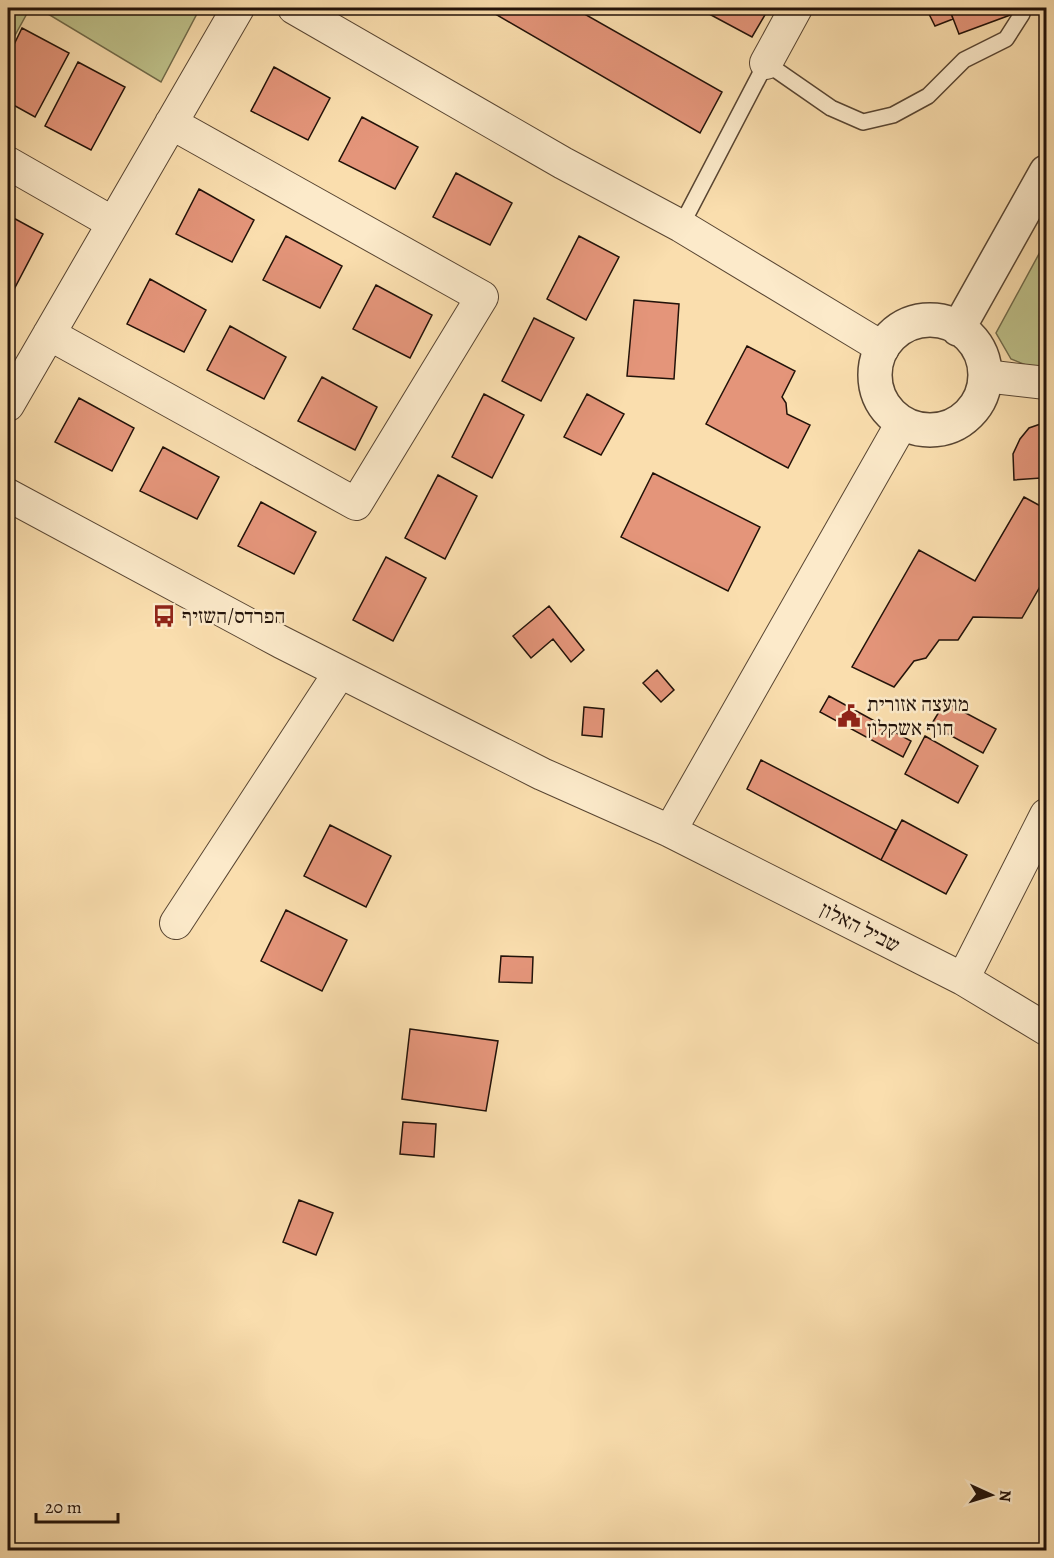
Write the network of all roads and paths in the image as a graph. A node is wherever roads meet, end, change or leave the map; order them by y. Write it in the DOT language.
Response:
graph roads {
  1 [pos="238,8"];
  2 [pos="294,8"];
  3 [pos="796,8"];
  4 [pos="1021,8"];
  5 [pos="766,63"];
  6 [pos="171,123"];
  7 [pos="8,163"];
  8 [pos="1047,172"];
  9 [pos="113,223"];
  10 [pos="681,226"];
  11 [pos="958,328"];
  12 [pos="49,334"];
  13 [pos="883,348"];
  14 [pos="985,376"];
  15 [pos="1047,383"];
  16 [pos="8,405"];
  17 [pos="902,423"];
  18 [pos="8,495"];
  19 [pos="340,672"];
  20 [pos="1047,815"];
  21 [pos="670,831"];
  22 [pos="176,923"];
  23 [pos="963,979"];
  24 [pos="1047,1029"];
  1 -- 6 [label="street"];
  2 -- 10 [label="street"];
  3 -- 5 [label="street"];
  4 -- 5 [label="lane"];
  5 -- 10 [label="lane"];
  6 -- 9 [label="street"];
  6 -- 12 [label="street"];
  7 -- 9 [label="street"];
  8 -- 11 [label="street"];
  9 -- 12 [label="street"];
  10 -- 13 [label="street"];
  11 -- 13 [label="street"];
  11 -- 14 [label="street"];
  12 -- 16 [label="street"];
  13 -- 17 [label="street"];
  14 -- 15 [label="street"];
  14 -- 17 [label="street"];
  17 -- 21 [label="street"];
  18 -- 19 [label="street, שביל האלון"];
  19 -- 21 [label="street, שביל האלון"];
  19 -- 22 [label="street"];
  20 -- 23 [label="street"];
  21 -- 23 [label="street, שביל האלון"];
  23 -- 24 [label="street, שביל האלון"];
}
